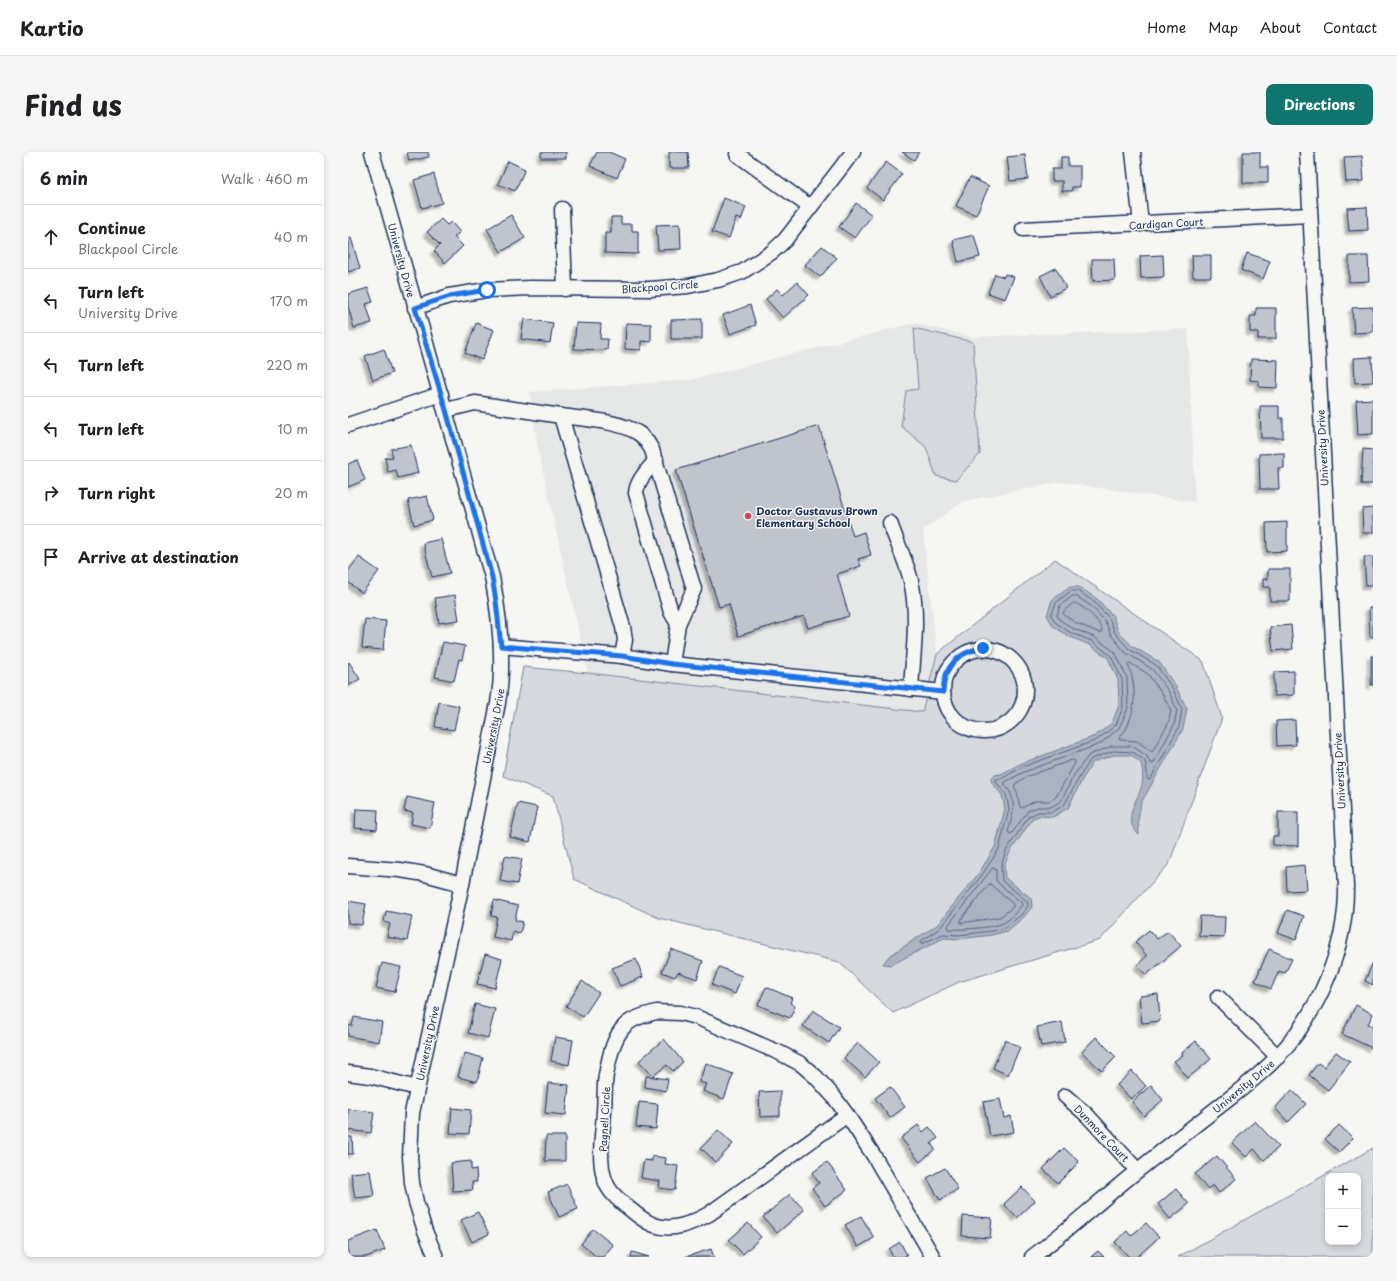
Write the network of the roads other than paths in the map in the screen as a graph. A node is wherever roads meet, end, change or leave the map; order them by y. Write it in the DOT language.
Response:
graph roads {
  1 [pos="372,152"];
  2 [pos="853,152"];
  3 [pos="1133,152"];
  4 [pos="1307,152"];
  5 [pos="737,154"];
  6 [pos="810,207"];
  7 [pos="562,209"];
  8 [pos="1310,215"];
  9 [pos="1141,224"];
  10 [pos="1023,229"];
  11 [pos="565,289"];
  12 [pos="415,308"];
  13 [pos="441,394"];
  14 [pos="446,410"];
  15 [pos="561,416"];
  16 [pos="348,424"];
  17 [pos="656,460"];
  18 [pos="890,523"];
  19 [pos="678,624"];
  20 [pos="501,646"];
  21 [pos="622,656"];
  22 [pos="672,664"];
  23 [pos="910,689"];
  24 [pos="943,692"];
  25 [pos="348,866"];
  26 [pos="462,884"];
  27 [pos="1218,997"];
  28 [pos="1278,1057"];
  29 [pos="348,1073"];
  30 [pos="417,1088"];
  31 [pos="1065,1096"];
  32 [pos="847,1115"];
  33 [pos="1137,1170"];
  34 [pos="436,1257"];
  35 [pos="932,1257"];
  36 [pos="1032,1257"];
  1 -- 12 [label="street, University Drive"];
  2 -- 6 [label="street, Blackpool Circle"];
  3 -- 9 [label="street"];
  4 -- 8 [label="street, University Drive"];
  5 -- 6 [label="street"];
  6 -- 11 [label="street, Blackpool Circle"];
  7 -- 11 [label="street"];
  8 -- 9 [label="street, Cardigan Court"];
  8 -- 28 [label="street, University Drive"];
  9 -- 10 [label="street, Cardigan Court"];
  11 -- 12 [label="street, Blackpool Circle"];
  12 -- 13 [label="street, University Drive"];
  13 -- 14 [label="street, University Drive"];
  13 -- 16 [label="street"];
  14 -- 15 [label="street"];
  14 -- 20 [label="street, University Drive"];
  15 -- 17 [label="street"];
  15 -- 21 [label="street"];
  17 -- 19 [label="street"];
  17 -- 19 [label="street"];
  18 -- 23 [label="street"];
  19 -- 22 [label="street"];
  20 -- 21 [label="street"];
  20 -- 26 [label="street, University Drive"];
  21 -- 22 [label="street"];
  22 -- 23 [label="street"];
  23 -- 24 [label="street"];
  24 -- 24 [label="street"];
  25 -- 26 [label="street"];
  26 -- 30 [label="street, University Drive"];
  27 -- 28 [label="street"];
  28 -- 33 [label="street, University Drive"];
  29 -- 30 [label="street"];
  30 -- 34 [label="street, University Drive"];
  31 -- 33 [label="street, Dunmore Court"];
  32 -- 32 [label="street, Pagnell Circle"];
  32 -- 35 [label="street, Pagnell Circle"];
  33 -- 36 [label="street, University Drive"];
}
